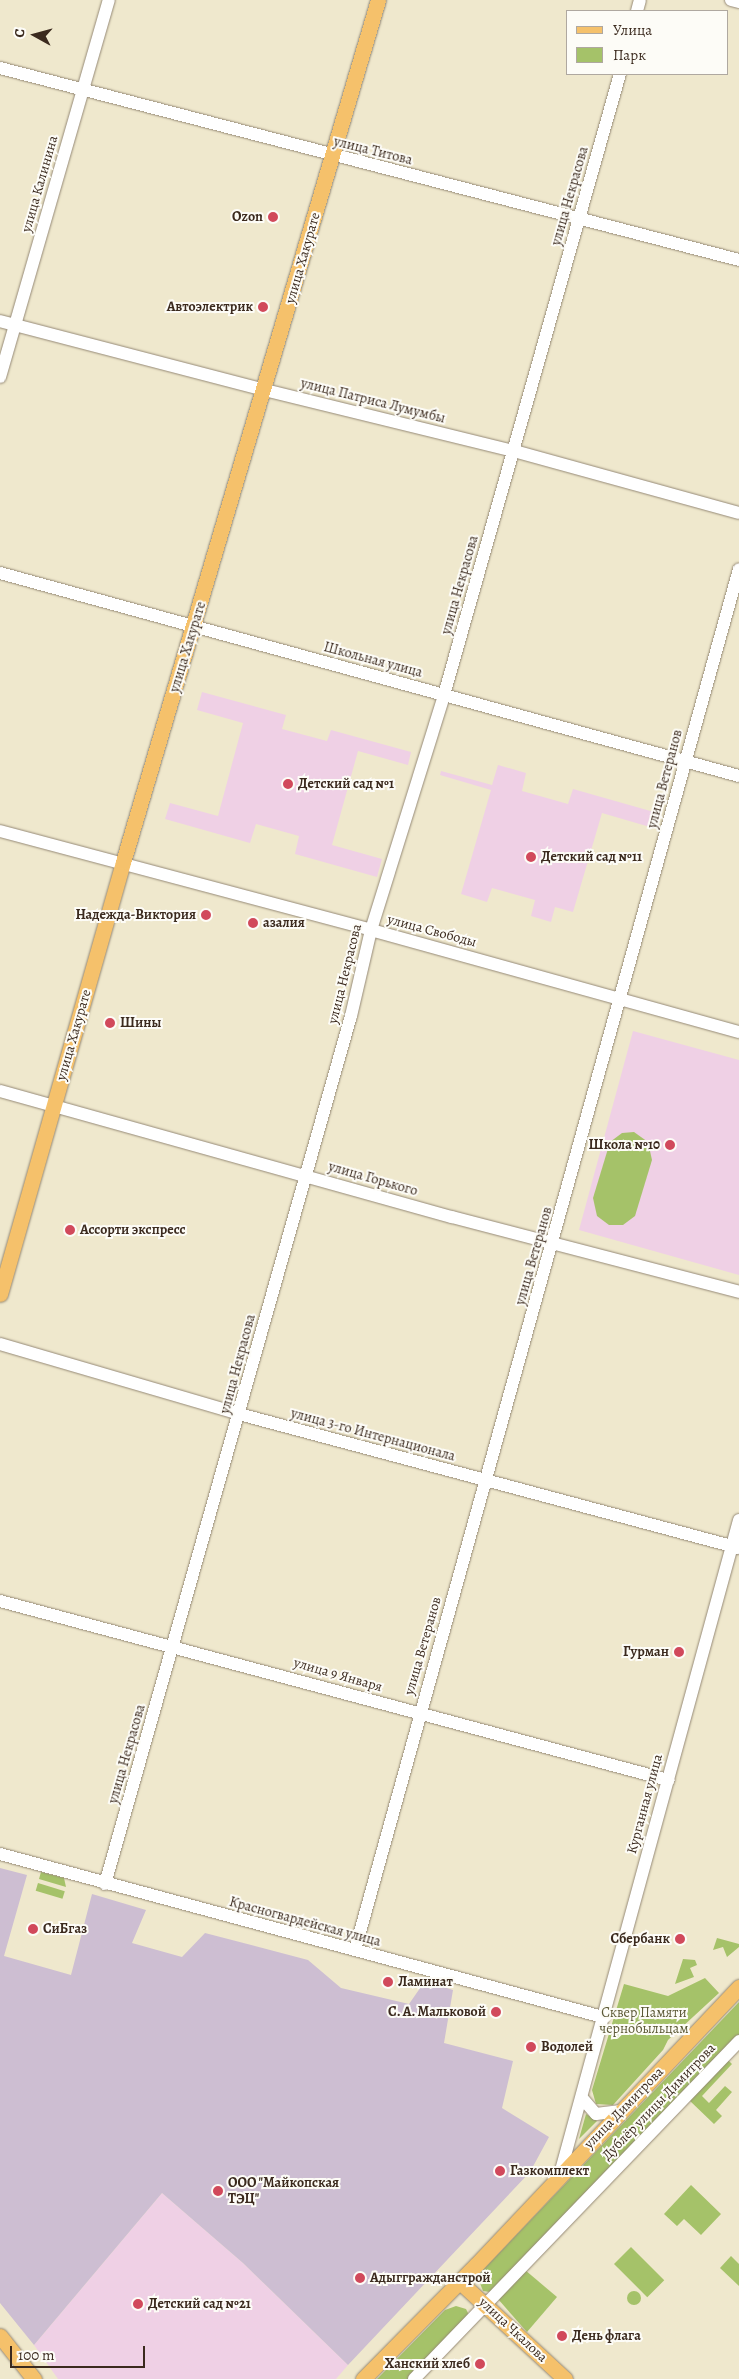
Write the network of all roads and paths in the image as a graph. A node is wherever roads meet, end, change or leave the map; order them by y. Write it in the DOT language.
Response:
graph roads {
  1 [pos="109,0"];
  2 [pos="378,0"];
  3 [pos="731,0"];
  4 [pos="739,2"];
  5 [pos="0,68"];
  6 [pos="620,75"];
  7 [pos="82,89"];
  8 [pos="332,156"];
  9 [pos="579,218"];
  10 [pos="739,260"];
  11 [pos="0,320"];
  12 [pos="16,325"];
  13 [pos="0,377"];
  14 [pos="265,390"];
  15 [pos="514,451"];
  16 [pos="739,513"];
  17 [pos="739,569"];
  18 [pos="0,573"];
  19 [pos="194,627"];
  20 [pos="444,695"];
  21 [pos="685,761"];
  22 [pos="739,776"];
  23 [pos="0,831"];
  24 [pos="123,862"];
  25 [pos="371,930"];
  26 [pos="620,998"];
  27 [pos="739,1032"];
  28 [pos="0,1091"];
  29 [pos="54,1104"];
  30 [pos="306,1174"];
  31 [pos="553,1245"];
  32 [pos="739,1292"];
  33 [pos="0,1294"];
  34 [pos="0,1344"];
  35 [pos="239,1414"];
  36 [pos="486,1482"];
  37 [pos="739,1520"];
  38 [pos="736,1547"];
  39 [pos="0,1601"];
  40 [pos="173,1646"];
  41 [pos="420,1713"];
  42 [pos="668,1780"];
  43 [pos="0,1854"];
  44 [pos="106,1884"];
  45 [pos="355,1950"];
  46 [pos="739,1987"];
  47 [pos="603,2017"];
  48 [pos="739,2041"];
  49 [pos="582,2098"];
  50 [pos="621,2112"];
  51 [pos="560,2174"];
  52 [pos="457,2285"];
  53 [pos="482,2308"];
  54 [pos="0,2336"];
  55 [pos="34,2379"];
  56 [pos="363,2379"];
  57 [pos="414,2379"];
  58 [pos="552,2379"];
  59 [pos="565,2379"];
  1 -- 7 [label="street, улица Калинина"];
  2 -- 8 [label="main road, улица Хакурате"];
  3 -- 4 [label="street"];
  5 -- 7 [label="street, улица Титова"];
  6 -- 9 [label="street, улица Некрасова"];
  7 -- 8 [label="street, улица Титова"];
  7 -- 12 [label="street, улица Калинина"];
  8 -- 9 [label="street, улица Титова"];
  8 -- 14 [label="main road, улица Хакурате"];
  9 -- 10 [label="street, улица Титова"];
  9 -- 15 [label="street, улица Некрасова"];
  11 -- 12 [label="street, улица Патриса Лумумбы"];
  12 -- 13 [label="street, улица Калинина"];
  12 -- 14 [label="street, улица Патриса Лумумбы"];
  14 -- 15 [label="street, улица Патриса Лумумбы"];
  14 -- 19 [label="main road, улица Хакурате"];
  15 -- 16 [label="street, улица Патриса Лумумбы"];
  15 -- 20 [label="street, улица Некрасова"];
  17 -- 21 [label="street, улица Ветеранов"];
  18 -- 19 [label="street, Школьная улица"];
  19 -- 20 [label="street, Школьная улица"];
  19 -- 24 [label="main road, улица Хакурате"];
  20 -- 21 [label="street, Школьная улица"];
  20 -- 25 [label="street, улица Некрасова"];
  21 -- 22 [label="street, Школьная улица"];
  21 -- 26 [label="street, улица Ветеранов"];
  23 -- 24 [label="street, улица Свободы"];
  24 -- 25 [label="street, улица Свободы"];
  24 -- 29 [label="main road, улица Хакурате"];
  25 -- 26 [label="street, улица Свободы"];
  25 -- 30 [label="street, улица Некрасова"];
  26 -- 27 [label="street, улица Свободы"];
  26 -- 31 [label="street, улица Ветеранов"];
  28 -- 29 [label="street, улица Горького"];
  29 -- 30 [label="street, улица Горького"];
  29 -- 33 [label="main road, улица Хакурате"];
  30 -- 31 [label="street, улица Горького"];
  30 -- 35 [label="street, улица Некрасова"];
  31 -- 32 [label="street, улица Горького"];
  31 -- 36 [label="street, улица Ветеранов"];
  34 -- 35 [label="street, улица 3-го Интернационала"];
  35 -- 36 [label="street, улица 3-го Интернационала"];
  35 -- 40 [label="street, улица Некрасова"];
  36 -- 38 [label="street, улица 3-го Интернационала"];
  36 -- 41 [label="street, улица Ветеранов"];
  37 -- 38 [label="street, Курганная улица"];
  38 -- 42 [label="street, Курганная улица"];
  39 -- 40 [label="street, улица 9 Января"];
  40 -- 41 [label="street, улица 9 Января"];
  40 -- 44 [label="street, улица Некрасова"];
  41 -- 42 [label="street, улица 9 Января"];
  41 -- 45 [label="street, улица Ветеранов"];
  42 -- 47 [label="street, Курганная улица"];
  43 -- 44 [label="street, Красногвардейская улица"];
  44 -- 45 [label="street, Красногвардейская улица"];
  45 -- 47 [label="street, Красногвардейская улица"];
  46 -- 50 [label="main road, улица Димитрова"];
  47 -- 49 [label="street, Курганная улица"];
  48 -- 53 [label="street, Дублёр улицы Димитрова"];
  49 -- 50 [label="street"];
  49 -- 51 [label="street, Курганная улица"];
  50 -- 51 [label="main road, улица Димитрова"];
  51 -- 52 [label="main road, улица Димитрова"];
  52 -- 53 [label="main road, улица Чкалова"];
  52 -- 56 [label="main road, улица Димитрова"];
  53 -- 57 [label="street, Дублёр улицы Димитрова"];
  53 -- 58 [label="main road, улица Чкалова"];
  53 -- 59 [label="main road, улица Чкалова"];
  54 -- 55 [label="main road"];
}
